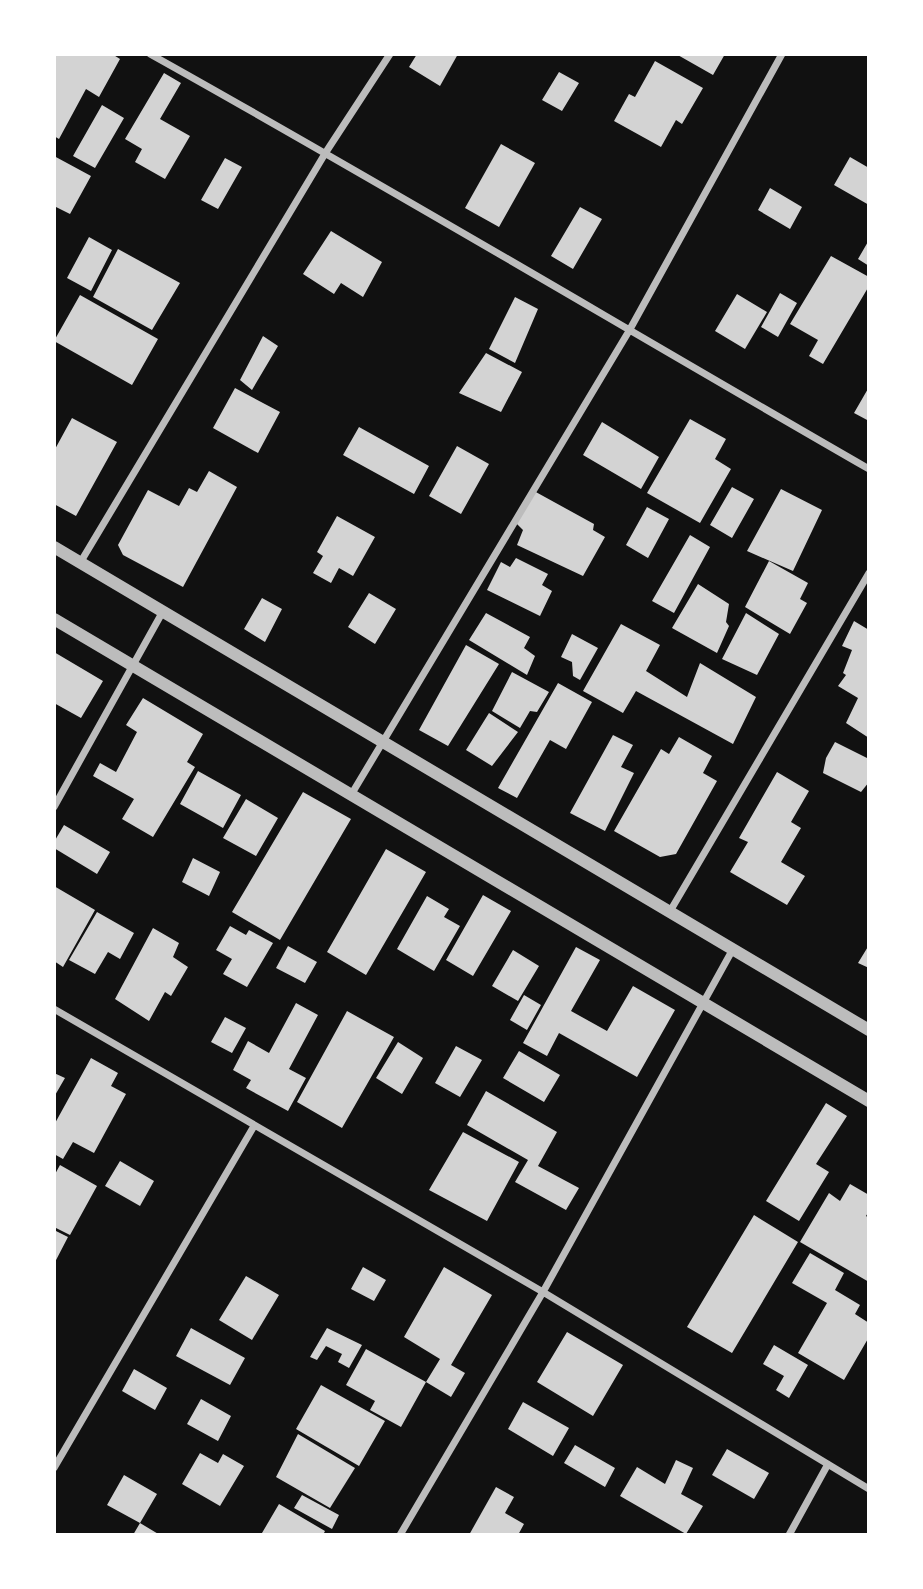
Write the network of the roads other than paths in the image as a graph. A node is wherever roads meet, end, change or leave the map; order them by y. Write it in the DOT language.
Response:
graph roads {
  1 [pos="150,54"];
  2 [pos="390,54"];
  3 [pos="782,54"];
  4 [pos="326,152"];
  5 [pos="629,331"];
  6 [pos="869,469"];
  7 [pos="54,547"];
  8 [pos="80,563"];
  9 [pos="869,573"];
  10 [pos="162,613"];
  11 [pos="54,619"];
  12 [pos="134,666"];
  13 [pos="382,742"];
  14 [pos="351,795"];
  15 [pos="54,807"];
  16 [pos="669,913"];
  17 [pos="733,949"];
  18 [pos="702,1002"];
  19 [pos="54,1009"];
  20 [pos="869,1030"];
  21 [pos="869,1101"];
  22 [pos="254,1126"];
  23 [pos="543,1292"];
  24 [pos="828,1464"];
  25 [pos="54,1468"];
  26 [pos="869,1489"];
  27 [pos="400,1535"];
  28 [pos="789,1535"];
  1 -- 4 [label="street"];
  2 -- 4 [label="street"];
  3 -- 5 [label="street"];
  4 -- 5 [label="street"];
  4 -- 8 [label="street"];
  5 -- 6 [label="street"];
  5 -- 13 [label="street"];
  7 -- 8 [label="street"];
  8 -- 10 [label="street"];
  9 -- 16 [label="street"];
  10 -- 12 [label="street"];
  10 -- 13 [label="street"];
  11 -- 12 [label="street"];
  12 -- 14 [label="street"];
  12 -- 15 [label="street"];
  13 -- 14 [label="street"];
  13 -- 16 [label="street"];
  14 -- 18 [label="street"];
  16 -- 17 [label="street"];
  17 -- 18 [label="street"];
  17 -- 20 [label="street"];
  18 -- 21 [label="street"];
  18 -- 23 [label="street"];
  19 -- 22 [label="street"];
  22 -- 23 [label="street"];
  22 -- 25 [label="street"];
  23 -- 24 [label="street"];
  23 -- 27 [label="street"];
  24 -- 26 [label="street"];
  24 -- 28 [label="street"];
}
